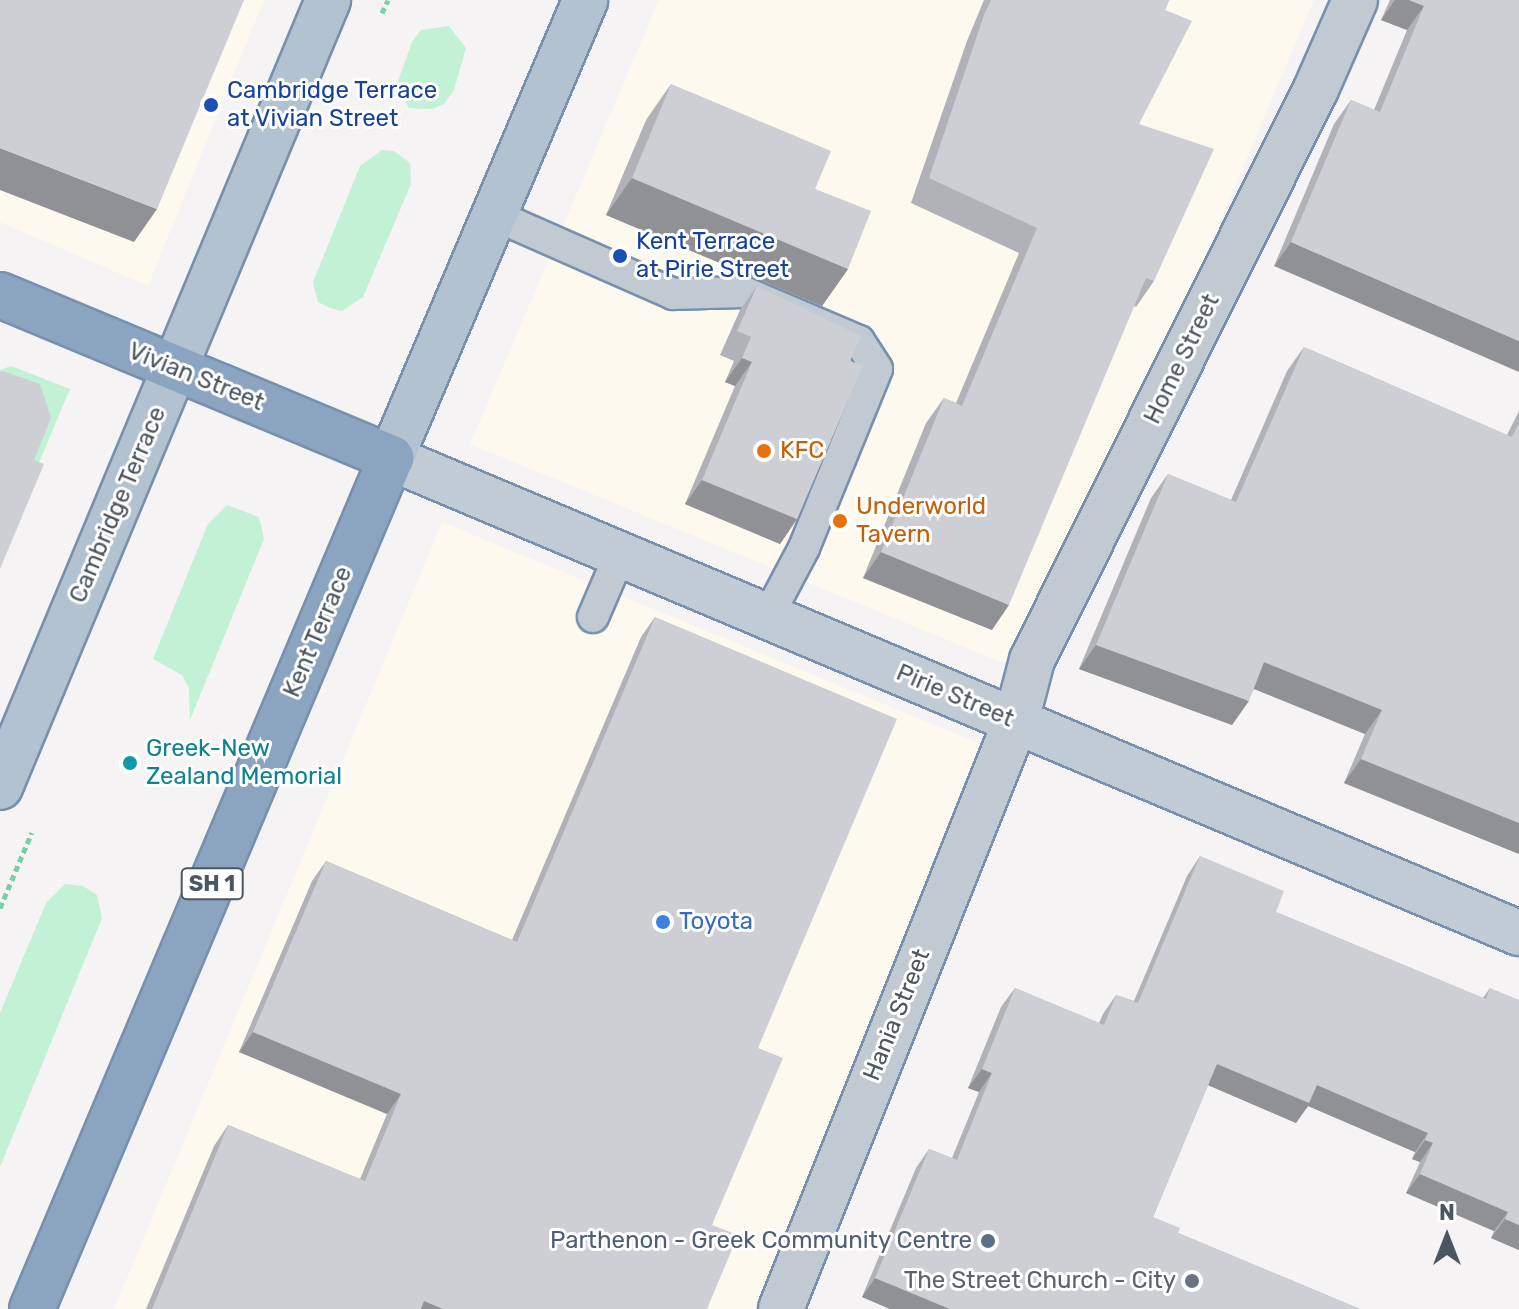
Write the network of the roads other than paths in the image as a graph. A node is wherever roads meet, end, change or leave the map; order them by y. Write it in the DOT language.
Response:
graph roads {
  1 [pos="328,0"];
  2 [pos="585,0"];
  3 [pos="1355,0"];
  4 [pos="494,215"];
  5 [pos="0,295"];
  6 [pos="176,366"];
  7 [pos="391,458"];
  8 [pos="620,554"];
  9 [pos="768,616"];
  10 [pos="593,617"];
  11 [pos="1016,721"];
  12 [pos="0,787"];
  13 [pos="1519,933"];
  14 [pos="32,1309"];
  15 [pos="781,1309"];
  1 -- 6 [label="main road, Cambridge Terrace"];
  2 -- 4 [label="main road, Kent Terrace"];
  3 -- 11 [label="street, Home Street"];
  4 -- 7 [label="main road, Kent Terrace"];
  4 -- 9 [label="lane"];
  5 -- 6 [label="highway, Vivian Street"];
  6 -- 7 [label="highway, Vivian Street"];
  6 -- 12 [label="main road, Cambridge Terrace"];
  7 -- 8 [label="street, Pirie Street"];
  7 -- 14 [label="highway, Kent Terrace / SH 1"];
  8 -- 9 [label="street, Pirie Street"];
  8 -- 10 [label="lane"];
  9 -- 11 [label="street, Pirie Street"];
  11 -- 13 [label="street, Pirie Street"];
  11 -- 15 [label="street, Hania Street"];
}
